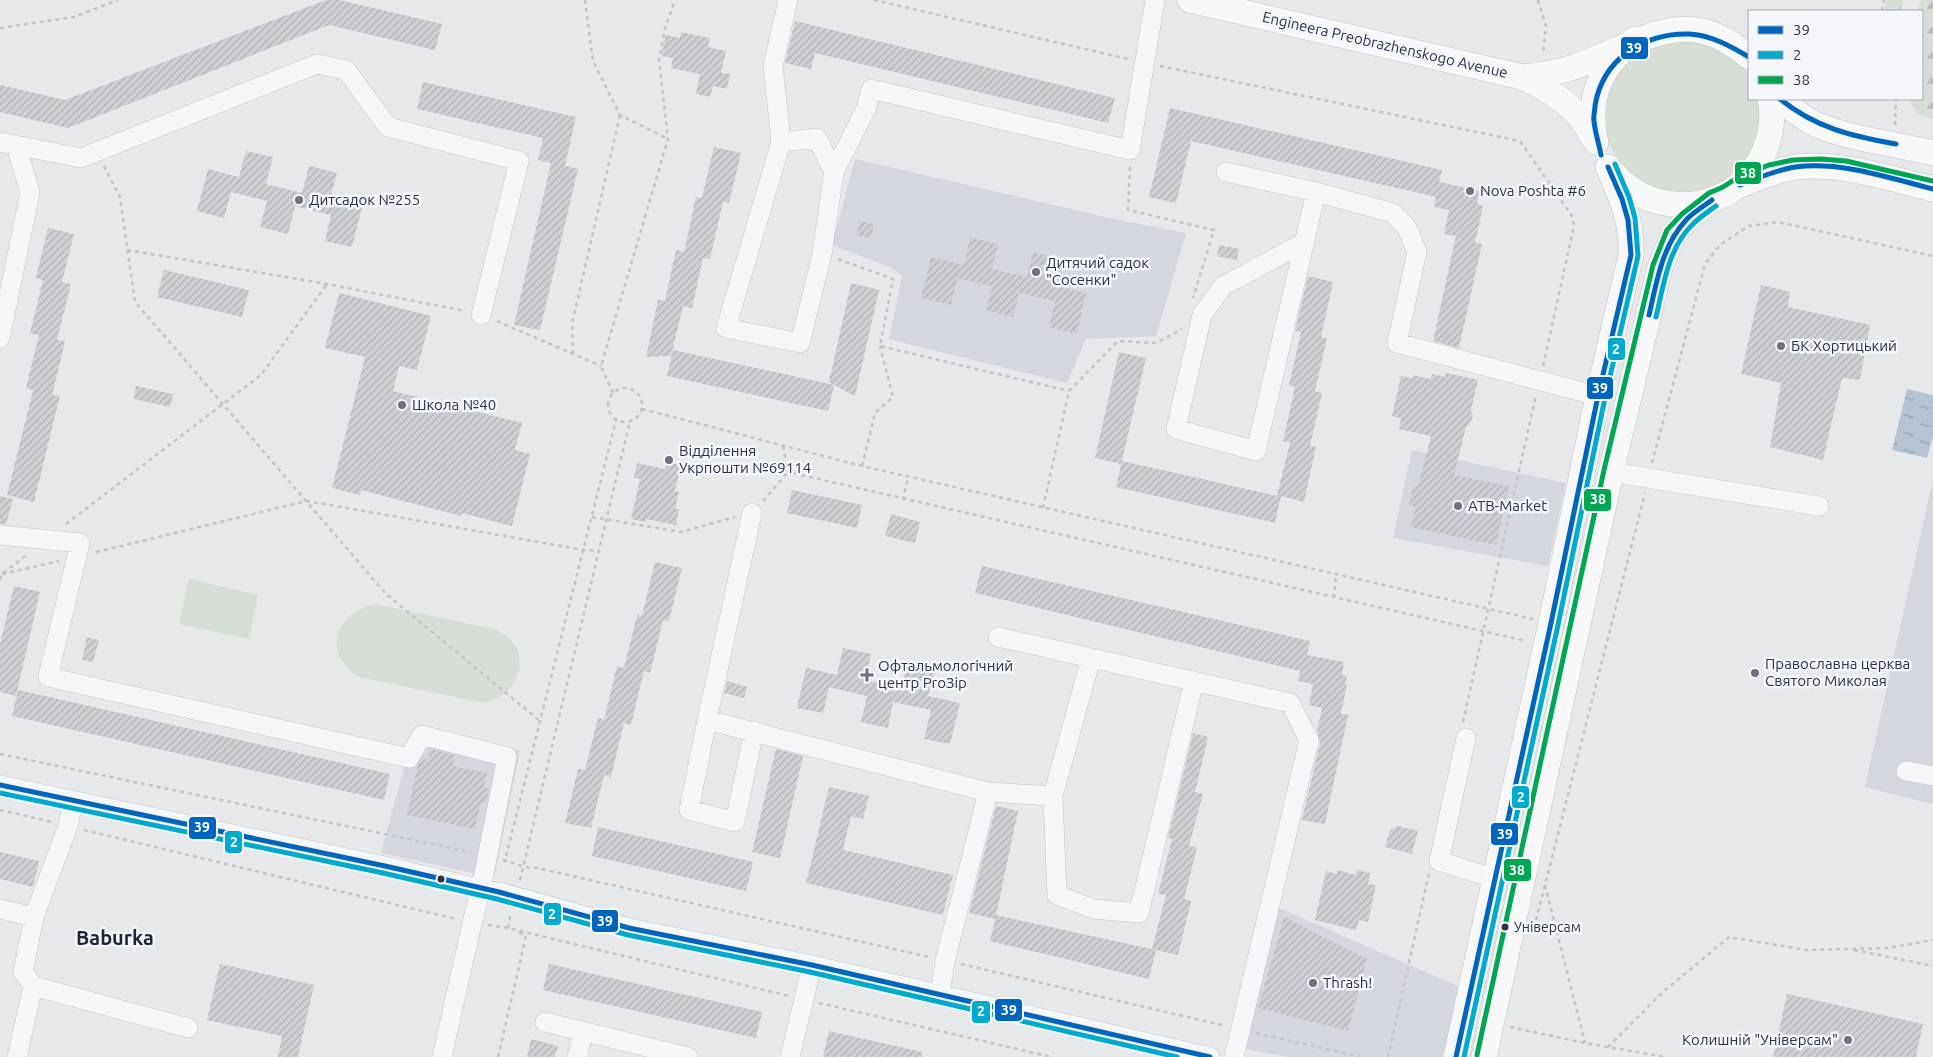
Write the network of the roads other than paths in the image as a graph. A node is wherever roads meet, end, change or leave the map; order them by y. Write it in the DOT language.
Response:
graph roads {
  1 [pos="788,0"];
  2 [pos="1155,0"];
  3 [pos="1190,0"];
  4 [pos="1635,39"];
  5 [pos="1748,56"];
  6 [pos="1522,77"];
  7 [pos="1770,100"];
  8 [pos="1781,100"];
  9 [pos="781,142"];
  10 [pos="1596,142"];
  11 [pos="8,143"];
  12 [pos="1933,152"];
  13 [pos="1608,168"];
  14 [pos="834,172"];
  15 [pos="1226,172"];
  16 [pos="1740,184"];
  17 [pos="1933,189"];
  18 [pos="1316,192"];
  19 [pos="1712,200"];
  20 [pos="1305,242"];
  21 [pos="481,314"];
  22 [pos="0,338"];
  23 [pos="1598,396"];
  24 [pos="1611,472"];
  25 [pos="1819,506"];
  26 [pos="752,513"];
  27 [pos="0,535"];
  28 [pos="998,637"];
  29 [pos="1091,658"];
  30 [pos="1194,681"];
  31 [pos="708,720"];
  32 [pos="754,731"];
  33 [pos="1464,733"];
  34 [pos="1906,771"];
  35 [pos="1933,776"];
  36 [pos="0,785"];
  37 [pos="988,792"];
  38 [pos="1053,796"];
  39 [pos="73,802"];
  40 [pos="1496,879"];
  41 [pos="498,892"];
  42 [pos="0,909"];
  43 [pos="34,917"];
  44 [pos="812,965"];
  45 [pos="33,986"];
  46 [pos="940,995"];
  47 [pos="545,1022"];
  48 [pos="188,1028"];
  49 [pos="583,1032"];
  50 [pos="17,1057"];
  51 [pos="442,1057"];
  52 [pos="578,1057"];
  53 [pos="688,1057"];
  54 [pos="790,1057"];
  55 [pos="1210,1057"];
  56 [pos="1234,1057"];
  57 [pos="1456,1057"];
  58 [pos="1484,1057"];
  1 -- 9 [label="street"];
  2 -- 14 [label="street"];
  3 -- 6 [label="main road, Engineera Preobrazhenskogo Avenue"];
  4 -- 5 [label="main road, Engineera Preobrazhenskogo Avenue"];
  4 -- 6 [label="main road, Engineera Preobrazhenskogo Avenue"];
  4 -- 10 [label="main road, Engineera Preobrazhenskogo Avenue"];
  6 -- 10 [label="main road, Engineera Preobrazhenskogo Avenue"];
  7 -- 16 [label="main road, Engineera Preobrazhenskogo Avenue"];
  8 -- 12 [label="main road"];
  9 -- 14 [label="street"];
  9 -- 14 [label="street"];
  10 -- 13 [label="main road, Engineera Preobrazhenskogo Avenue"];
  11 -- 21 [label="street"];
  11 -- 22 [label="street"];
  13 -- 19 [label="main road, Engineera Preobrazhenskogo Avenue"];
  13 -- 23 [label="main road"];
  15 -- 18 [label="street"];
  16 -- 17 [label="main road, Engineera Preobrazhenskogo Avenue"];
  16 -- 19 [label="main road, Engineera Preobrazhenskogo Avenue"];
  18 -- 20 [label="street"];
  18 -- 23 [label="street"];
  19 -- 24 [label="main road"];
  20 -- 20 [label="street"];
  23 -- 40 [label="main road"];
  24 -- 25 [label="street"];
  24 -- 58 [label="main road"];
  26 -- 31 [label="street"];
  27 -- 41 [label="street"];
  28 -- 29 [label="street"];
  29 -- 30 [label="street"];
  29 -- 38 [label="street"];
  30 -- 38 [label="street"];
  30 -- 56 [label="street"];
  31 -- 32 [label="street"];
  31 -- 32 [label="street"];
  32 -- 37 [label="street"];
  33 -- 40 [label="street"];
  34 -- 35 [label="street"];
  36 -- 39 [label="street"];
  37 -- 38 [label="street"];
  37 -- 46 [label="street"];
  39 -- 41 [label="street"];
  39 -- 43 [label="street"];
  40 -- 57 [label="main road"];
  41 -- 44 [label="street"];
  41 -- 51 [label="street"];
  42 -- 43 [label="street"];
  43 -- 45 [label="street"];
  44 -- 46 [label="street"];
  44 -- 54 [label="street"];
  45 -- 48 [label="street"];
  45 -- 50 [label="street"];
  46 -- 55 [label="street"];
  47 -- 49 [label="street"];
  49 -- 52 [label="street"];
  49 -- 53 [label="street"];
}
